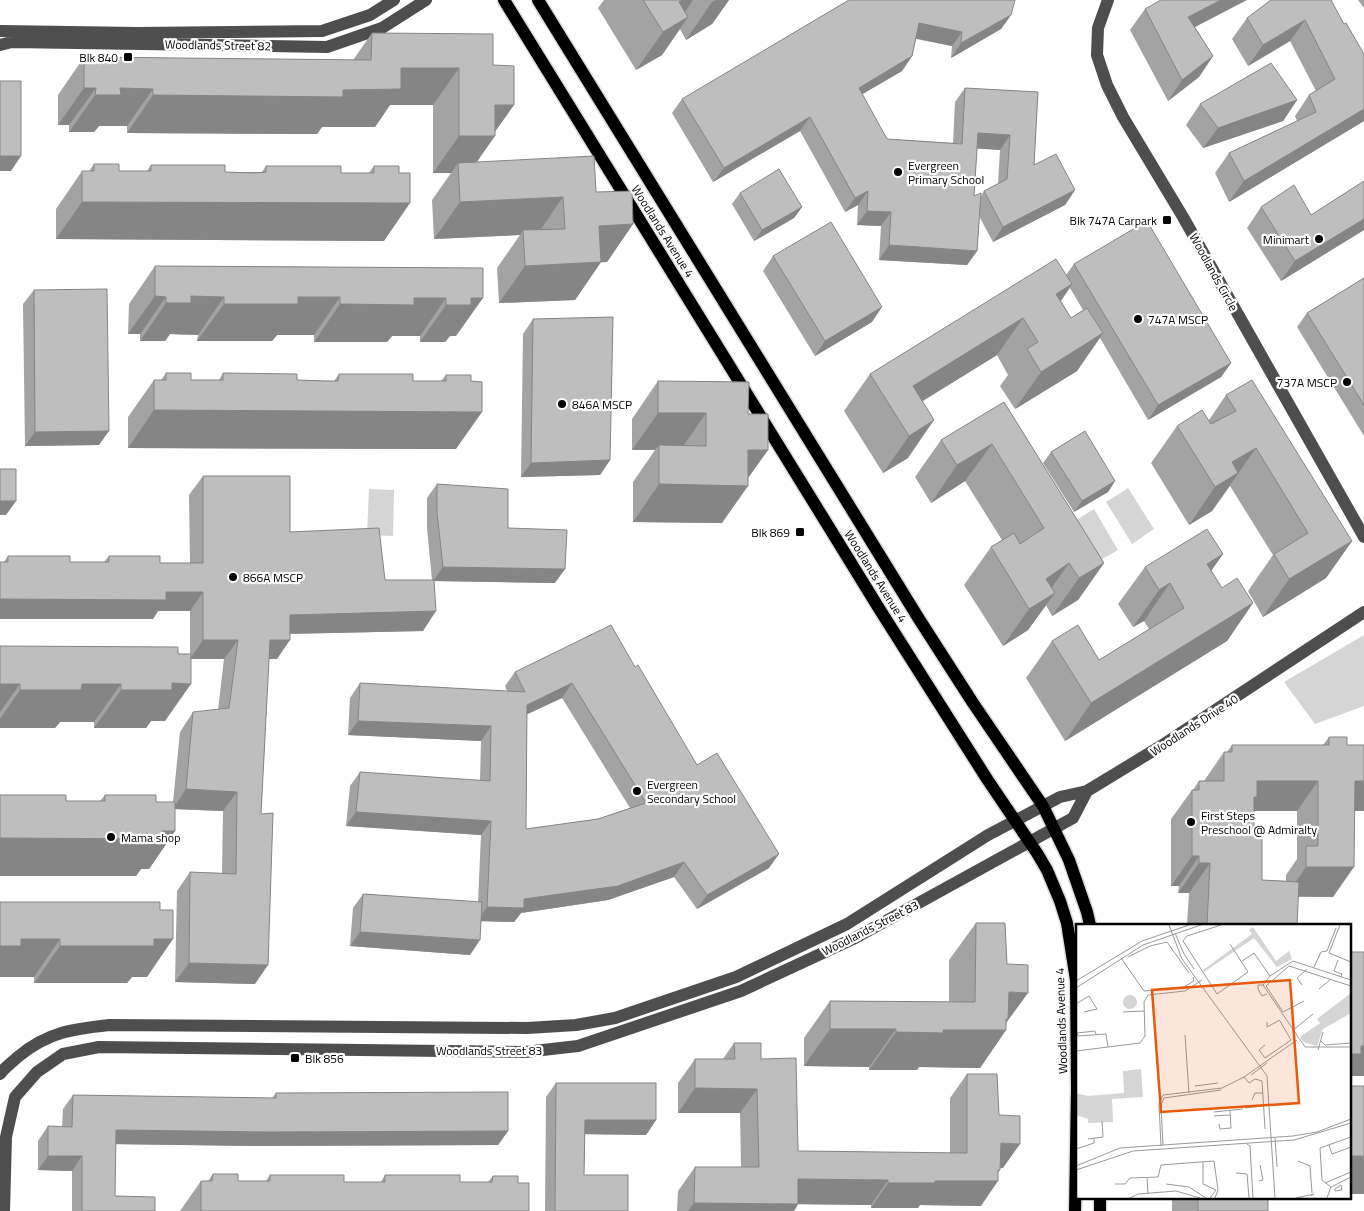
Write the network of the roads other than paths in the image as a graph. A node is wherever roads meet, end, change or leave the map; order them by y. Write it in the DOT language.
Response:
graph roads {
  1 [pos="394,0"];
  2 [pos="426,0"];
  3 [pos="504,0"];
  4 [pos="538,0"];
  5 [pos="1108,0"];
  6 [pos="0,31"];
  7 [pos="0,45"];
  8 [pos="1364,537"];
  9 [pos="1364,612"];
  10 [pos="1087,791"];
  11 [pos="1043,806"];
  12 [pos="1015,821"];
  13 [pos="1055,828"];
  14 [pos="1029,842"];
  15 [pos="1090,924"];
  16 [pos="1076,980"];
  17 [pos="0,1074"];
  18 [pos="1076,1150"];
  19 [pos="1100,1198"];
  20 [pos="4,1211"];
  21 [pos="1075,1211"];
  22 [pos="1100,1211"];
  1 -- 6 [label="street, Woodlands Street 82"];
  2 -- 7 [label="street, Woodlands Street 82"];
  3 -- 12 [label="main road, Woodlands Avenue 4"];
  4 -- 11 [label="main road, Woodlands Avenue 4"];
  5 -- 8 [label="street, Woodlands Circle"];
  9 -- 10 [label="street, Woodlands Drive 40"];
  10 -- 11 [label="street, Woodlands Drive 40"];
  10 -- 13 [label="street, Woodlands Street 83"];
  11 -- 12 [label="street, Woodlands Drive 40"];
  11 -- 13 [label="main road, Woodlands Avenue 4"];
  12 -- 14 [label="main road, Woodlands Avenue 4"];
  12 -- 17 [label="street, Woodlands Street 83"];
  13 -- 14 [label="street, Woodlands Street 83"];
  13 -- 15 [label="main road, Woodlands Avenue 4"];
  14 -- 16 [label="main road, Woodlands Avenue 4"];
  14 -- 20 [label="street, Woodlands Street 83"];
  18 -- 21 [label="main road, Woodlands Avenue 4"];
  19 -- 22 [label="main road"];
}
